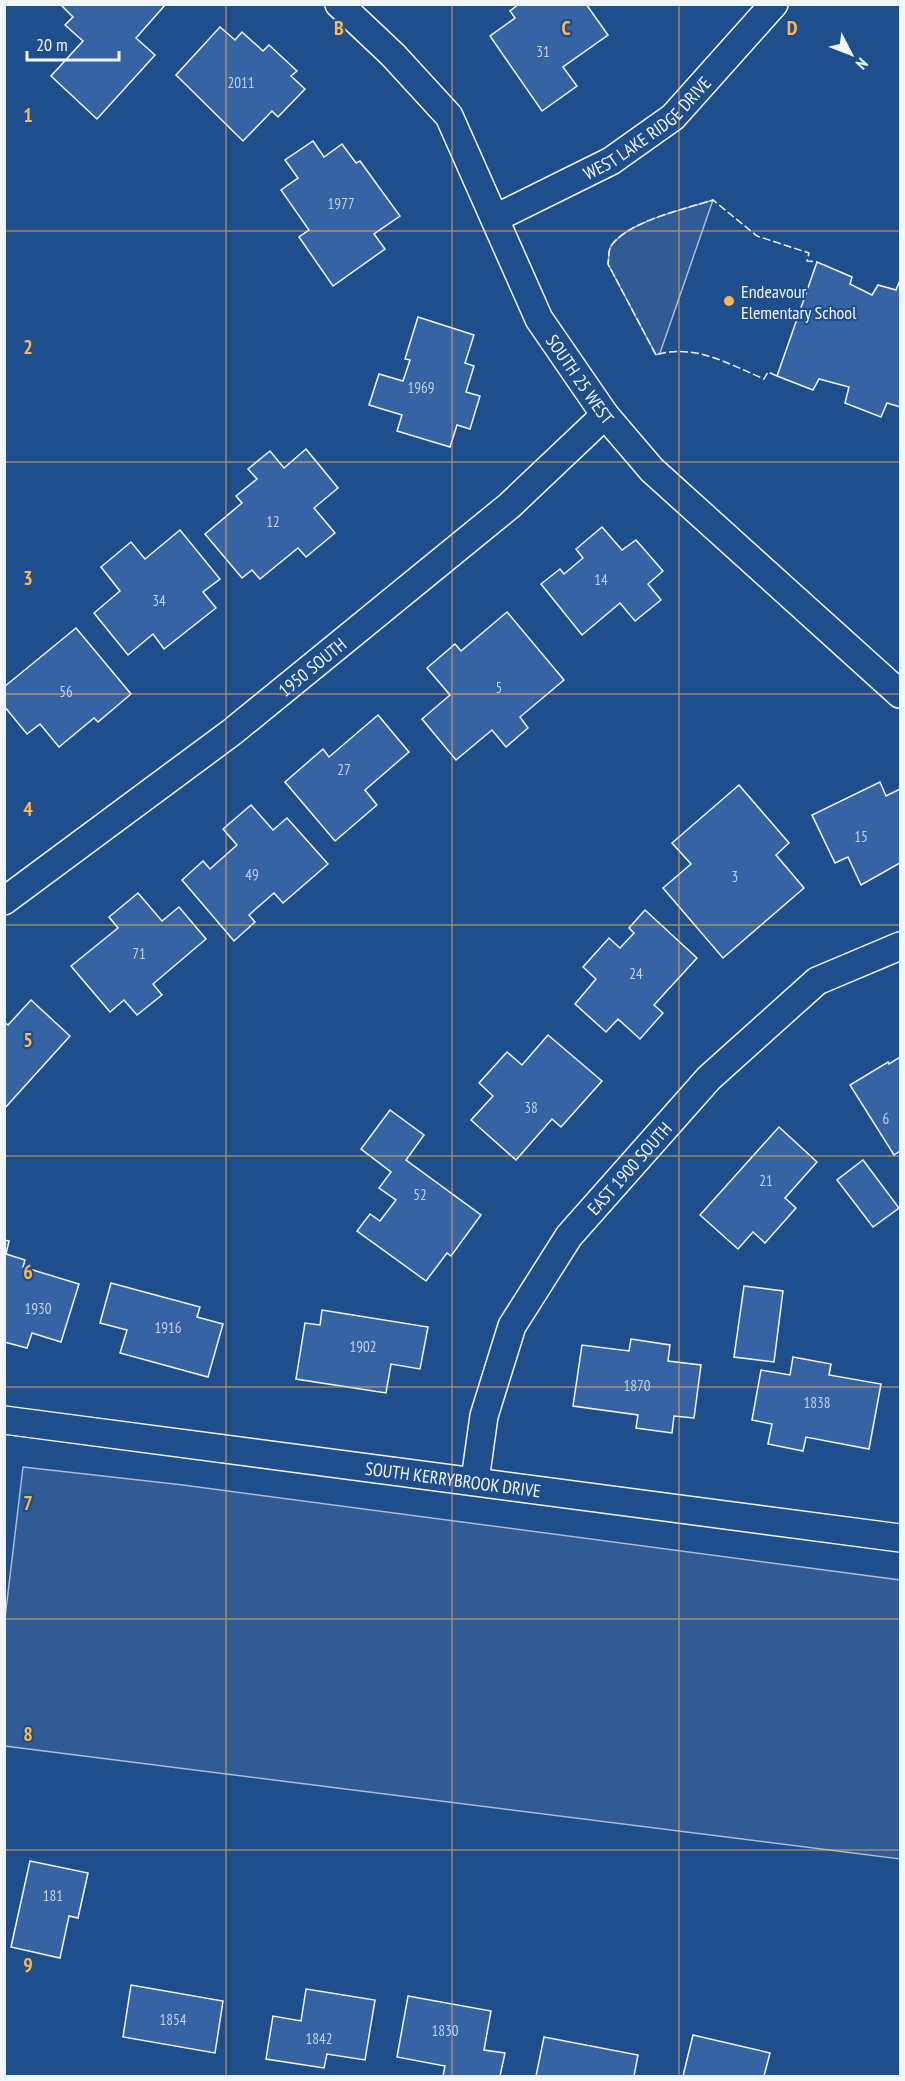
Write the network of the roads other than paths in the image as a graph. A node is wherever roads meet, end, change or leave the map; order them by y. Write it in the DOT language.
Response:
graph roads {
  1 [pos="339,4"];
  2 [pos="774,4"];
  3 [pos="496,218"];
  4 [pos="605,415"];
  5 [pos="900,694"];
  6 [pos="4,901"];
  7 [pos="900,946"];
  8 [pos="4,1420"];
  9 [pos="475,1480"];
  10 [pos="900,1538"];
  1 -- 3 [label="street, SOUTH 25 WEST"];
  2 -- 3 [label="street, WEST LAKE RIDGE DRIVE"];
  3 -- 4 [label="street, SOUTH 25 WEST"];
  4 -- 5 [label="street, SOUTH 25 WEST"];
  4 -- 6 [label="street, 1950 SOUTH"];
  7 -- 9 [label="street, EAST 1900 SOUTH"];
  8 -- 9 [label="street, SOUTH KERRYBROOK DRIVE"];
  9 -- 10 [label="street, SOUTH KERRYBROOK DRIVE"];
}
